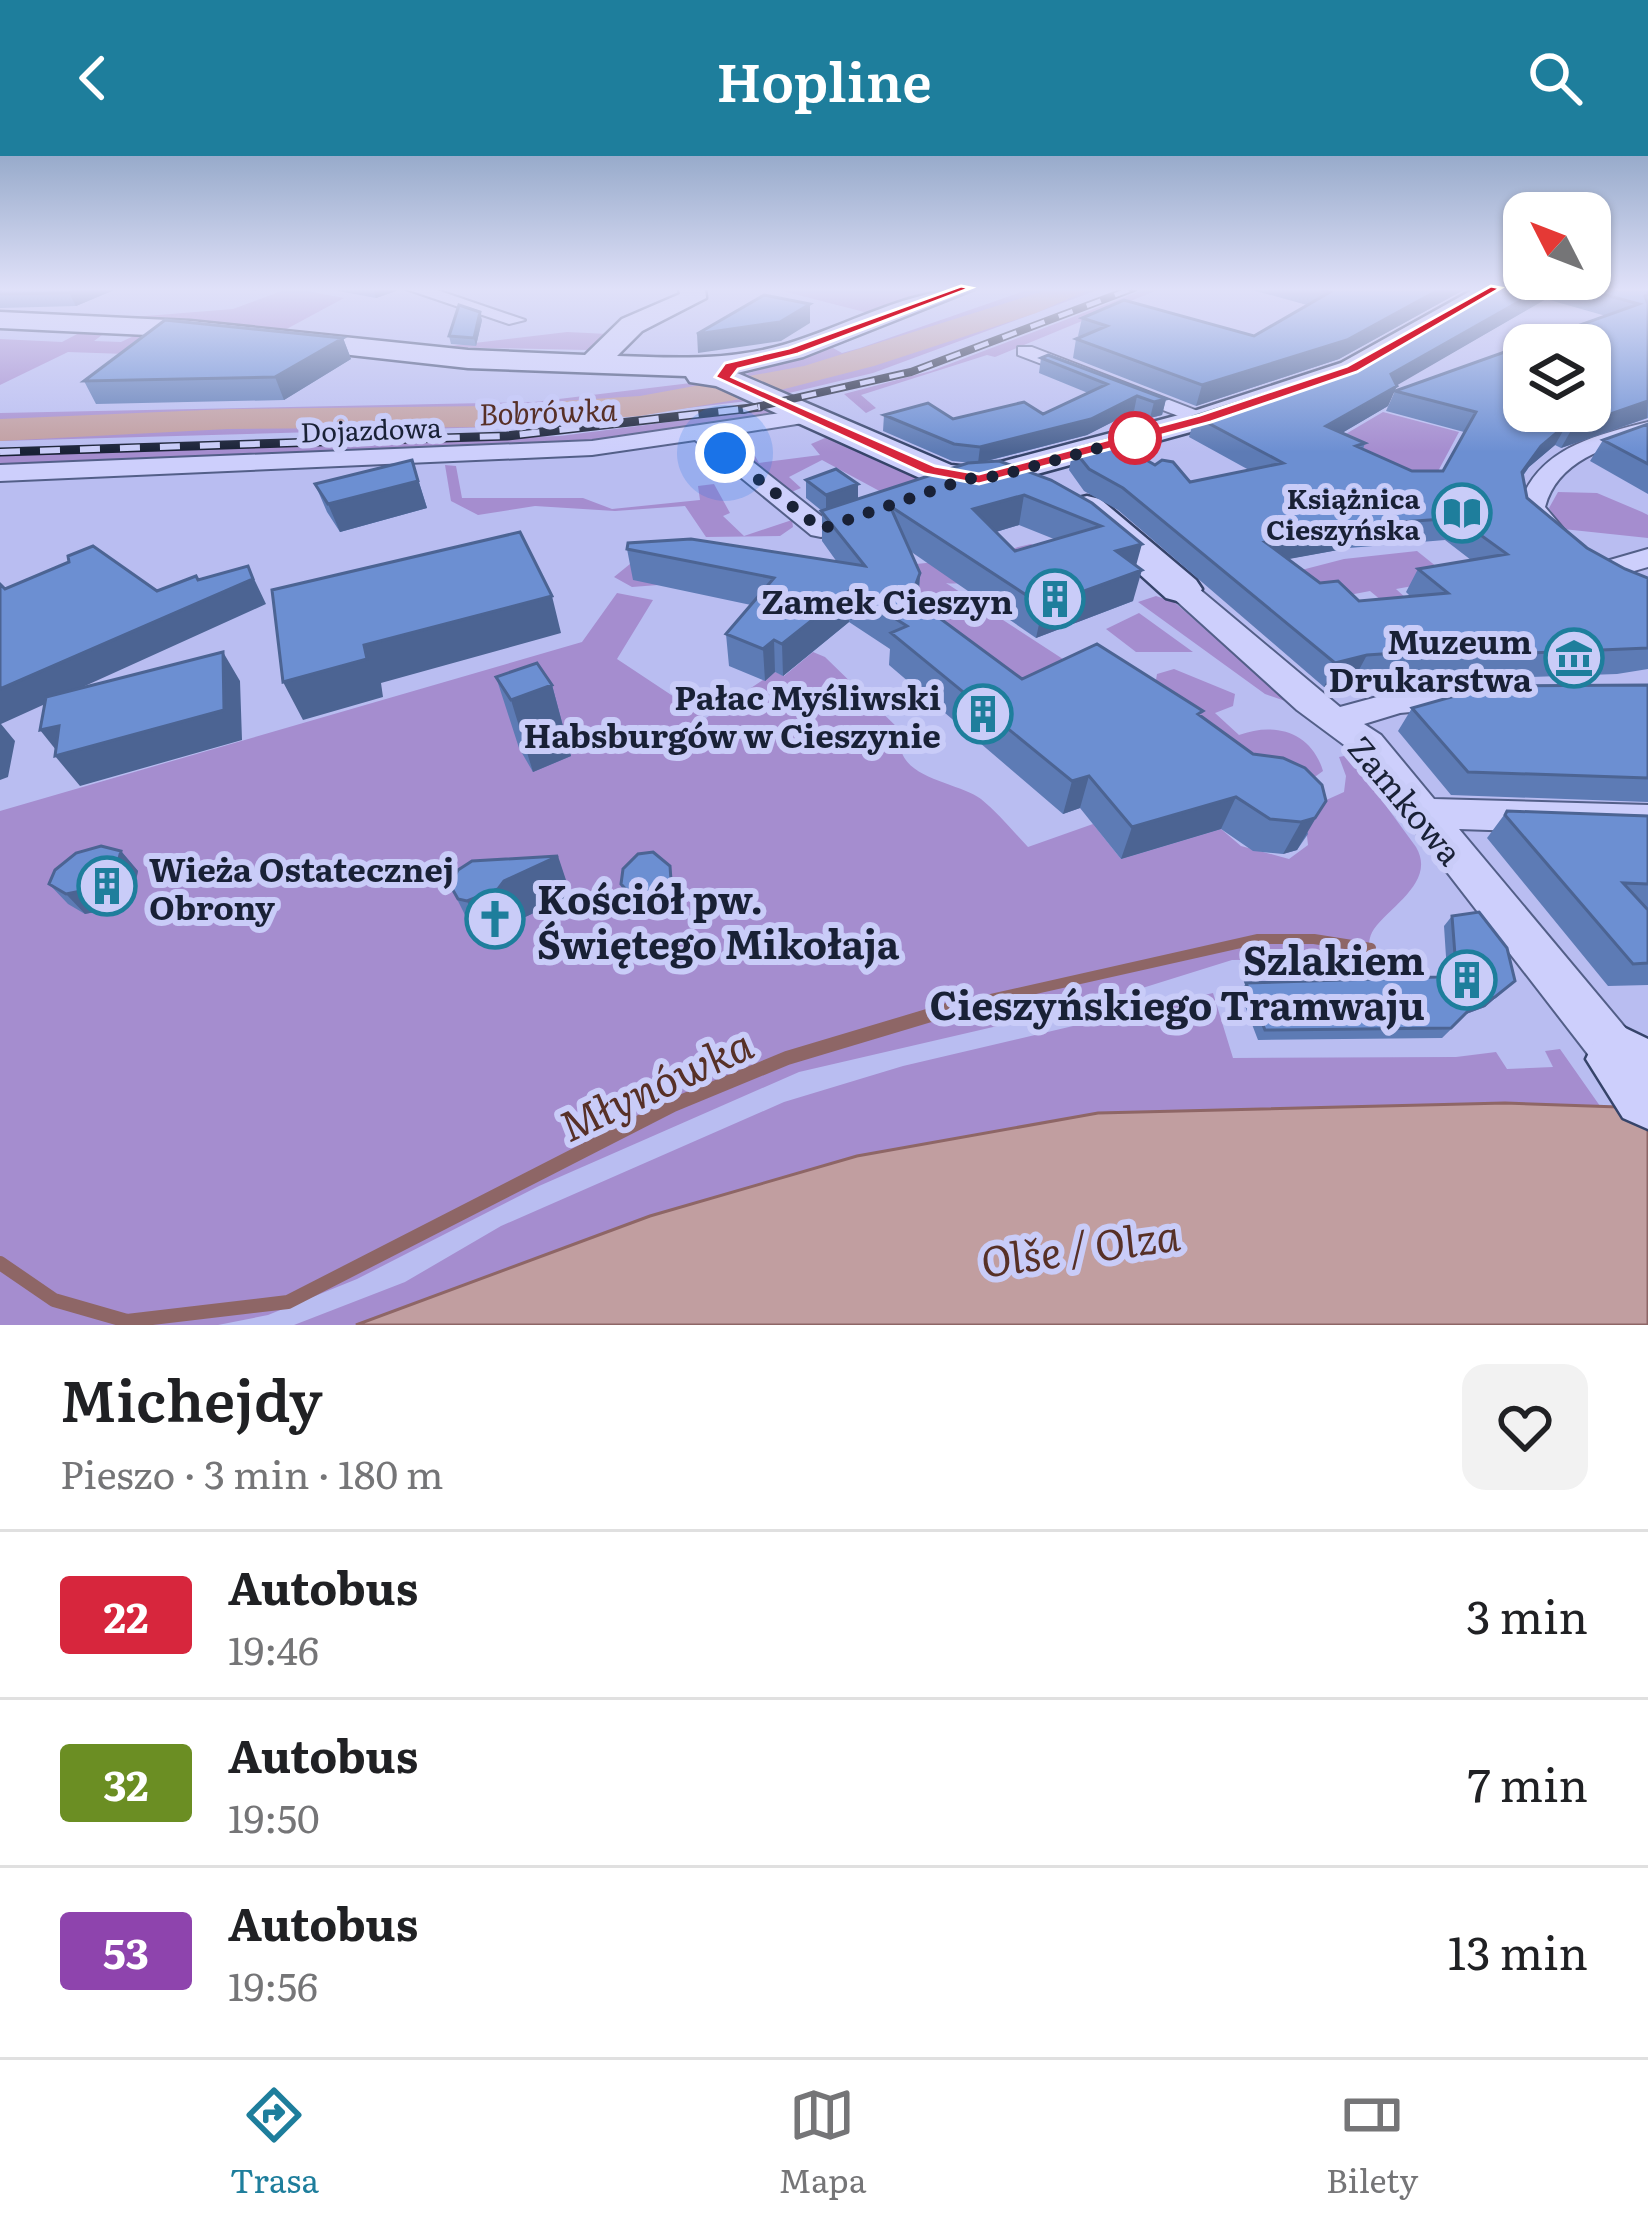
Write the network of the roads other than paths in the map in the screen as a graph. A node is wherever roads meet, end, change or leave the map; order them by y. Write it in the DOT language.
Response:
graph roads {
  1 [pos="316,343"];
  2 [pos="627,343"];
  3 [pos="816,343"];
  4 [pos="1402,343"];
  5 [pos="1025,351"];
  6 [pos="613,352"];
  7 [pos="722,374"];
  8 [pos="814,415"];
  9 [pos="1205,418"];
  10 [pos="1648,429"];
  11 [pos="704,435"];
  12 [pos="1052,461"];
  13 [pos="0,473"];
  14 [pos="991,476"];
  15 [pos="924,496"];
  16 [pos="883,509"];
  17 [pos="1099,517"];
  18 [pos="1648,558"];
  19 [pos="1606,570"];
  20 [pos="1181,590"];
  21 [pos="1648,592"];
  22 [pos="1544,690"];
  23 [pos="1336,720"];
  24 [pos="1422,813"];
  25 [pos="1648,820"];
  26 [pos="1634,1076"];
  1 -- 6 [label="street"];
  2 -- 6 [label="street"];
  3 -- 7 [label="street"];
  4 -- 9 [label="street"];
  5 -- 9 [label="street"];
  6 -- 7 [label="street"];
  7 -- 8 [label="street, Zamkowa"];
  8 -- 11 [label="street, Dojazdowa"];
  8 -- 14 [label="street, Zamkowa"];
  9 -- 12 [label="street"];
  10 -- 19 [label="street"];
  11 -- 13 [label="street, Dojazdowa"];
  11 -- 16 [label="street"];
  12 -- 14 [label="street"];
  12 -- 17 [label="street, Zamkowa"];
  14 -- 15 [label="street"];
  14 -- 17 [label="street, Zamkowa"];
  17 -- 20 [label="street, Zamkowa"];
  18 -- 19 [label="street"];
  19 -- 21 [label="street"];
  20 -- 23 [label="street, Zamkowa"];
  22 -- 23 [label="street"];
  23 -- 24 [label="street, Zamkowa"];
  24 -- 25 [label="street"];
  24 -- 26 [label="street, Zamkowa"];
}
